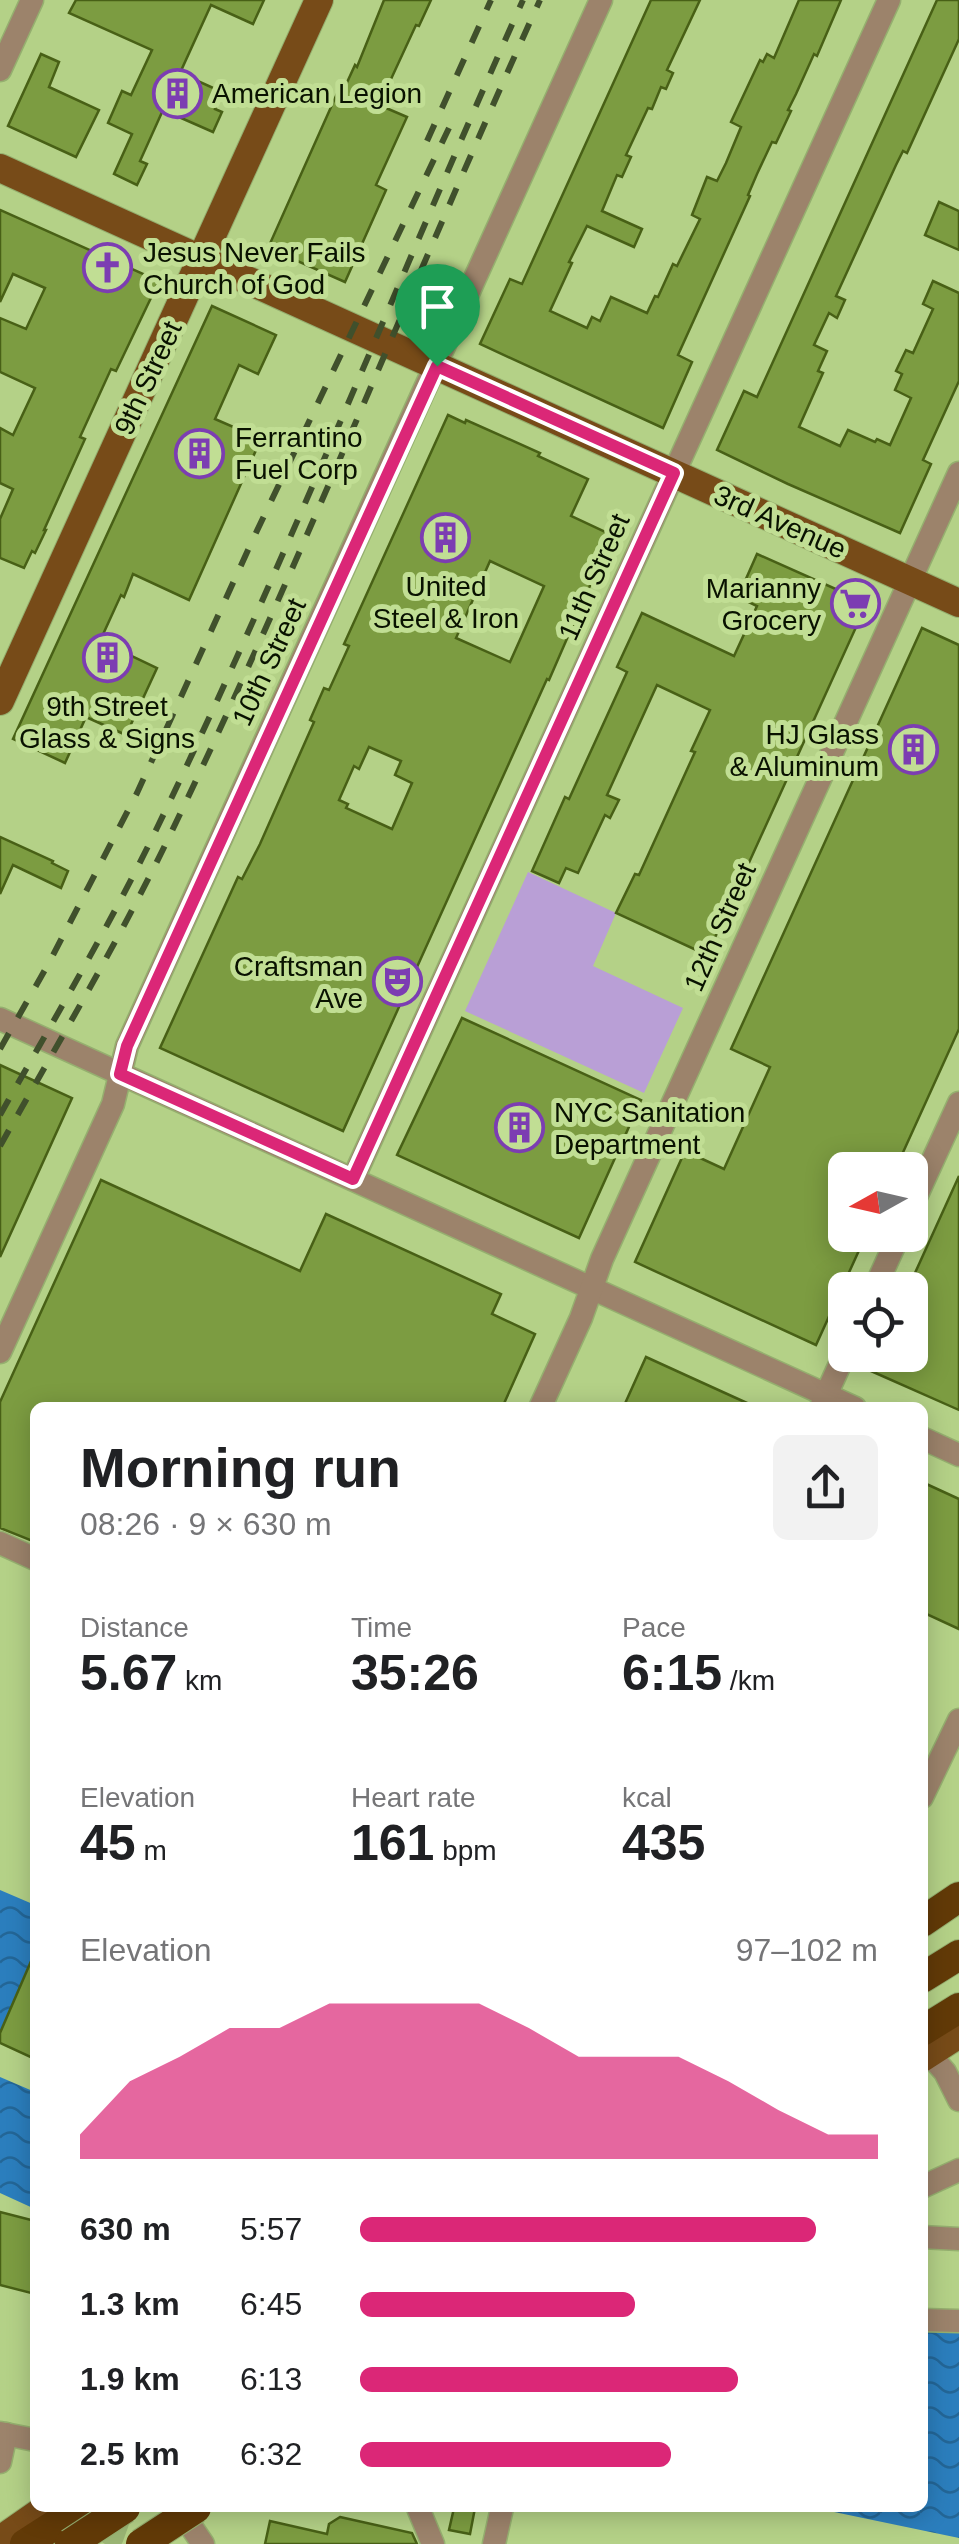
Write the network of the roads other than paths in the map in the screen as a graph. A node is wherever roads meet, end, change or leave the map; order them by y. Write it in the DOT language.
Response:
graph roads {
  1 [pos="32,0"];
  2 [pos="319,0"];
  3 [pos="601,0"];
  4 [pos="889,0"];
  5 [pos="0,70"];
  6 [pos="0,168"];
  7 [pos="202,259"];
  8 [pos="437,366"];
  9 [pos="674,473"];
  10 [pos="959,473"];
  11 [pos="910,581"];
  12 [pos="959,603"];
  13 [pos="0,701"];
  14 [pos="0,1018"];
  15 [pos="120,1074"];
  16 [pos="959,1103"];
  17 [pos="928,1171"];
  18 [pos="353,1179"];
  19 [pos="592,1288"];
  20 [pos="0,1352"];
  21 [pos="836,1372"];
  22 [pos="823,1401"];
  23 [pos="543,1402"];
  24 [pos="928,1441"];
  25 [pos="959,1455"];
  26 [pos="0,1543"];
  27 [pos="30,1557"];
  28 [pos="959,1720"];
  29 [pos="928,1785"];
  30 [pos="959,1889"];
  31 [pos="959,1896"];
  32 [pos="928,1910"];
  33 [pos="928,1918"];
  34 [pos="959,1920"];
  35 [pos="928,1940"];
  36 [pos="959,1955"];
  37 [pos="928,1974"];
  38 [pos="959,2008"];
  39 [pos="959,2034"];
  40 [pos="928,2043"];
  41 [pos="928,2046"];
  42 [pos="928,2052"];
  43 [pos="959,2100"];
  44 [pos="959,2170"];
  45 [pos="928,2184"];
  46 [pos="928,2237"];
  47 [pos="959,2238"];
  48 [pos="928,2320"];
  49 [pos="959,2321"];
  50 [pos="3,2433"];
  51 [pos="30,2439"];
  52 [pos="0,2462"];
  53 [pos="40,2512"];
  54 [pos="75,2512"];
  55 [pos="119,2512"];
  56 [pos="420,2512"];
  57 [pos="501,2512"];
  58 [pos="197,2525"];
  59 [pos="0,2540"];
  60 [pos="26,2544"];
  61 [pos="70,2544"];
  62 [pos="141,2544"];
  63 [pos="160,2544"];
  64 [pos="433,2544"];
  65 [pos="494,2544"];
  1 -- 5 [label="street"];
  2 -- 7 [label="main road, 9th Street"];
  3 -- 8 [label="street, 10th Street"];
  4 -- 9 [label="street, 11th Street"];
  6 -- 7 [label="main road, 3rd Avenue"];
  7 -- 8 [label="main road, 3rd Avenue"];
  7 -- 13 [label="main road, 9th Street"];
  8 -- 9 [label="main road, 3rd Avenue"];
  8 -- 15 [label="street, 10th Street"];
  9 -- 11 [label="main road, 3rd Avenue"];
  9 -- 18 [label="street, 11th Street"];
  10 -- 11 [label="street, 12th Street"];
  11 -- 12 [label="main road, 3rd Avenue"];
  11 -- 19 [label="street, 12th Street"];
  14 -- 15 [label="street"];
  15 -- 18 [label="street"];
  15 -- 20 [label="street, 10th Street"];
  16 -- 17 [label="street"];
  18 -- 19 [label="street"];
  19 -- 22 [label="street"];
  19 -- 23 [label="street, 12th Street"];
  21 -- 22 [label="street"];
  24 -- 25 [label="street"];
  26 -- 27 [label="street"];
  28 -- 29 [label="street"];
  30 -- 32 [label="main road"];
  31 -- 33 [label="highway"];
  34 -- 35 [label="highway"];
  36 -- 37 [label="highway"];
  38 -- 40 [label="highway"];
  39 -- 41 [label="main road"];
  42 -- 43 [label="street"];
  44 -- 45 [label="street"];
  46 -- 47 [label="street"];
  48 -- 49 [label="street"];
  50 -- 51 [label="street"];
  50 -- 52 [label="street"];
  53 -- 59 [label="main road"];
  54 -- 60 [label="highway"];
  55 -- 61 [label="highway, bridge"];
  56 -- 64 [label="street"];
  57 -- 65 [label="street"];
  58 -- 62 [label="highway, bridge"];
  58 -- 63 [label="main road"];
}
